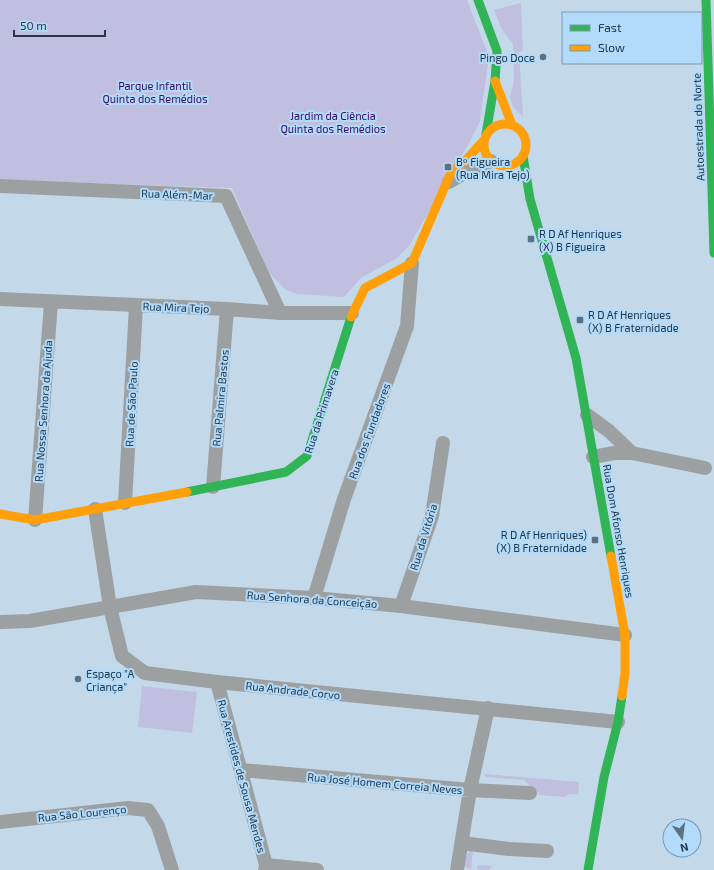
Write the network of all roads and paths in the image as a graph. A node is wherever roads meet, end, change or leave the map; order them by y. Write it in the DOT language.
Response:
graph roads {
  1 [pos="478,0"];
  2 [pos="706,0"];
  3 [pos="495,81"];
  4 [pos="512,125"];
  5 [pos="485,137"];
  6 [pos="523,156"];
  7 [pos="497,164"];
  8 [pos="512,177"];
  9 [pos="446,185"];
  10 [pos="0,186"];
  11 [pos="521,188"];
  12 [pos="530,199"];
  13 [pos="714,253"];
  14 [pos="412,263"];
  15 [pos="0,299"];
  16 [pos="51,302"];
  17 [pos="136,306"];
  18 [pos="227,309"];
  19 [pos="280,313"];
  20 [pos="352,313"];
  21 [pos="587,415"];
  22 [pos="444,443"];
  23 [pos="632,453"];
  24 [pos="593,456"];
  25 [pos="705,468"];
  26 [pos="213,487"];
  27 [pos="125,503"];
  28 [pos="94,509"];
  29 [pos="0,514"];
  30 [pos="35,520"];
  31 [pos="314,598"];
  32 [pos="401,606"];
  33 [pos="110,607"];
  34 [pos="0,622"];
  35 [pos="625,635"];
  36 [pos="217,682"];
  37 [pos="488,708"];
  38 [pos="618,722"];
  39 [pos="241,770"];
  40 [pos="470,790"];
  41 [pos="530,793"];
  42 [pos="0,822"];
  43 [pos="462,844"];
  44 [pos="547,850"];
  45 [pos="266,868"];
  46 [pos="172,870"];
  47 [pos="317,870"];
  48 [pos="457,870"];
  49 [pos="588,870"];
  1 -- 3 [label="main road"];
  2 -- 13 [label="main road, Autoestrada do Norte"];
  3 -- 4 [label="main road"];
  3 -- 5 [label="main road"];
  4 -- 5 [label="main road"];
  4 -- 6 [label="main road"];
  5 -- 7 [label="main road"];
  5 -- 9 [label="main road"];
  6 -- 7 [label="main road"];
  6 -- 12 [label="main road, Rua Dom Afonso Henriques"];
  7 -- 8 [label="main road"];
  7 -- 9 [label="street"];
  9 -- 14 [label="main road"];
  10 -- 19 [label="street, Rua Além-Mar"];
  11 -- 12 [label="main road, Rua Dom Afonso Henriques"];
  12 -- 21 [label="main road, Rua Dom Afonso Henriques"];
  14 -- 20 [label="main road, Rua da Primavera"];
  14 -- 31 [label="street, Rua dos Fundadores"];
  15 -- 16 [label="street, Rua Mira Tejo"];
  16 -- 17 [label="street, Rua Mira Tejo"];
  16 -- 30 [label="street, Rua Nossa Senhora da Ajuda"];
  17 -- 18 [label="street, Rua Mira Tejo"];
  17 -- 27 [label="street, Rua de São Paulo"];
  18 -- 19 [label="street, Rua Mira Tejo"];
  18 -- 26 [label="street, Rua Palmira Bastos"];
  19 -- 20 [label="street, Rua Mira Tejo"];
  20 -- 26 [label="main road, Rua da Primavera"];
  21 -- 23 [label="street"];
  21 -- 24 [label="main road, Rua Dom Afonso Henriques"];
  22 -- 32 [label="street, Rua da Vitória"];
  23 -- 24 [label="street"];
  23 -- 25 [label="street"];
  24 -- 35 [label="main road, Rua Dom Afonso Henriques"];
  26 -- 27 [label="main road, Rua da Primavera"];
  27 -- 28 [label="main road, Rua da Primavera"];
  28 -- 30 [label="main road, Rua da Primavera"];
  28 -- 33 [label="street, Rua Andrade Corvo"];
  29 -- 30 [label="main road, Rua da Primavera"];
  31 -- 32 [label="street, Rua Senhora da Conceição"];
  31 -- 33 [label="street, Rua Senhora da Conceição"];
  32 -- 35 [label="street, Rua Senhora da Conceição"];
  33 -- 34 [label="street, Rua Senhora da Conceição"];
  33 -- 36 [label="street, Rua Andrade Corvo"];
  35 -- 38 [label="main road, Rua Dom Afonso Henriques"];
  36 -- 37 [label="street, Rua Andrade Corvo"];
  36 -- 39 [label="street, Rua Arestides de Sousa Mendes"];
  37 -- 38 [label="street, Rua Andrade Corvo"];
  37 -- 40 [label="street"];
  38 -- 49 [label="main road, Rua Dom Afonso Henriques"];
  39 -- 40 [label="street, Rua José Homem Correia Neves"];
  39 -- 45 [label="street, Rua Arestides de Sousa Mendes"];
  40 -- 41 [label="street, Rua José Homem Correia Neves"];
  40 -- 43 [label="street"];
  42 -- 46 [label="street, Rua São Lourenço"];
  43 -- 44 [label="street"];
  43 -- 48 [label="street"];
  45 -- 47 [label="street"];
}
